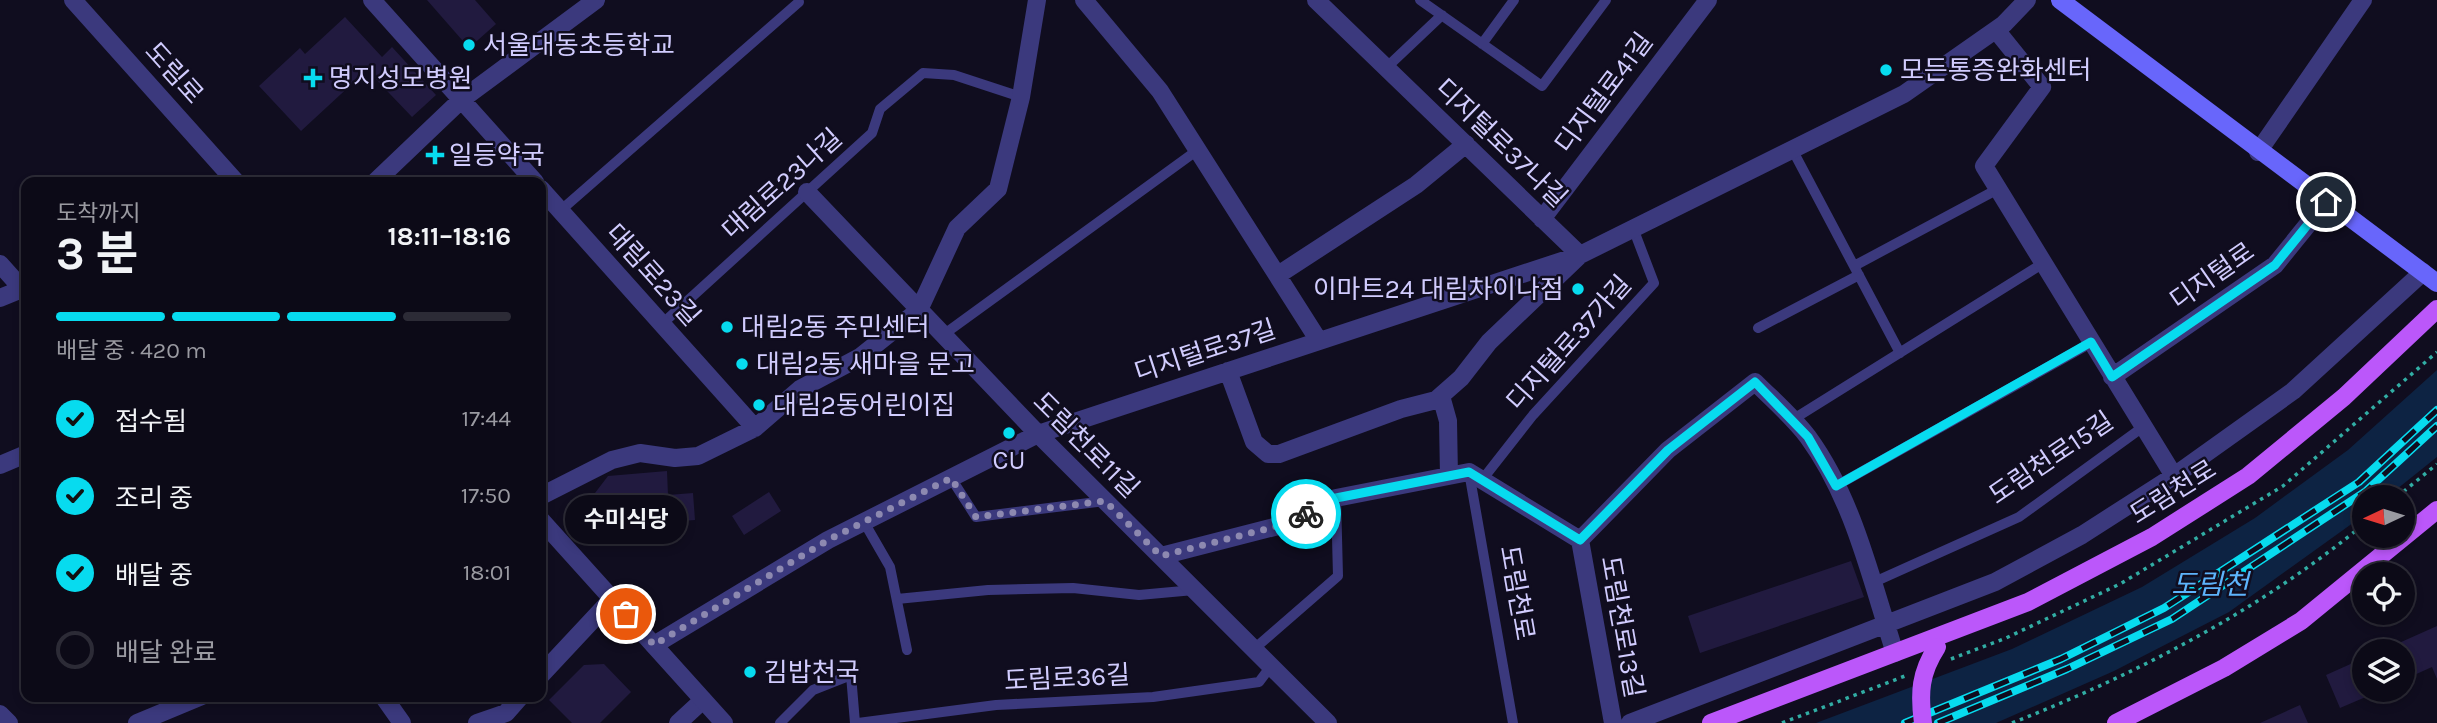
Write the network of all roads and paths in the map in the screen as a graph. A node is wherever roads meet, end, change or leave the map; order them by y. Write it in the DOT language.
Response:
graph roads {
  1 [pos="72,0"];
  2 [pos="86,0"];
  3 [pos="372,0"];
  4 [pos="596,0"];
  5 [pos="1037,0"];
  6 [pos="1084,0"];
  7 [pos="1316,0"];
  8 [pos="1420,0"];
  9 [pos="1514,0"];
  10 [pos="1606,0"];
  11 [pos="1708,0"];
  12 [pos="2027,0"];
  13 [pos="2060,0"];
  14 [pos="2363,0"];
  15 [pos="799,2"];
  16 [pos="1442,15"];
  17 [pos="90,19"];
  18 [pos="1996,30"];
  19 [pos="1482,44"];
  20 [pos="1386,68"];
  21 [pos="1021,97"];
  22 [pos="461,100"];
  23 [pos="1466,144"];
  24 [pos="1199,149"];
  25 [pos="1792,149"];
  26 [pos="2258,152"];
  27 [pos="232,177"];
  28 [pos="380,177"];
  29 [pos="530,177"];
  30 [pos="1998,189"];
  31 [pos="807,192"];
  32 [pos="546,195"];
  33 [pos="2326,202"];
  34 [pos="560,211"];
  35 [pos="1542,219"];
  36 [pos="1633,228"];
  37 [pos="1580,255"];
  38 [pos="0,264"];
  39 [pos="2042,264"];
  40 [pos="1856,270"];
  41 [pos="1278,275"];
  42 [pos="2430,278"];
  43 [pos="21,288"];
  44 [pos="21,292"];
  45 [pos="0,298"];
  46 [pos="2437,309"];
  47 [pos="919,310"];
  48 [pos="662,324"];
  49 [pos="1758,328"];
  50 [pos="943,335"];
  51 [pos="1319,341"];
  52 [pos="2091,342"];
  53 [pos="1900,353"];
  54 [pos="1228,372"];
  55 [pos="2112,377"];
  56 [pos="1441,396"];
  57 [pos="1792,420"];
  58 [pos="2143,426"];
  59 [pos="755,428"];
  60 [pos="1038,434"];
  61 [pos="21,456"];
  62 [pos="2437,464"];
  63 [pos="0,465"];
  64 [pos="1449,476"];
  65 [pos="1475,476"];
  66 [pos="2174,476"];
  67 [pos="951,478"];
  68 [pos="2412,485"];
  69 [pos="1836,486"];
  70 [pos="546,493"];
  71 [pos="1336,498"];
  72 [pos="1105,501"];
  73 [pos="2437,510"];
  74 [pos="864,522"];
  75 [pos="546,526"];
  76 [pos="2352,534"];
  77 [pos="1580,540"];
  78 [pos="1161,556"];
  79 [pos="1872,583"];
  80 [pos="1194,590"];
  81 [pos="612,599"];
  82 [pos="897,599"];
  83 [pos="1885,622"];
  84 [pos="1948,632"];
  85 [pos="654,645"];
  86 [pos="1254,649"];
  87 [pos="907,650"];
  88 [pos="1895,653"];
  89 [pos="1271,666"];
  90 [pos="546,670"];
  91 [pos="704,700"];
  92 [pos="188,702"];
  93 [pos="387,702"];
  94 [pos="516,702"];
  95 [pos="0,715"];
  96 [pos="9,723"];
  97 [pos="137,723"];
  98 [pos="402,723"];
  99 [pos="477,723"];
  100 [pos="678,723"];
  101 [pos="724,723"];
  102 [pos="780,723"];
  103 [pos="856,723"];
  104 [pos="1328,723"];
  105 [pos="1513,723"];
  106 [pos="1613,723"];
  107 [pos="1630,723"];
  108 [pos="1711,723"];
  109 [pos="1923,723"];
  110 [pos="2011,723"];
  111 [pos="2116,723"];
  1 -- 17 [label="street, 도림로"];
  2 -- 17 [label="street"];
  3 -- 22 [label="street"];
  4 -- 22 [label="street"];
  5 -- 21 [label="street"];
  6 -- 24 [label="street"];
  7 -- 20 [label="street, 디지털로37나길"];
  8 -- 16 [label="lane"];
  9 -- 19 [label="lane"];
  10 -- 19 [label="lane"];
  11 -- 35 [label="street, 디지털로41길"];
  12 -- 18 [label="street, 디지털로37길"];
  13 -- 26 [label="main road"];
  14 -- 26 [label="street"];
  15 -- 34 [label="lane"];
  16 -- 19 [label="lane"];
  16 -- 20 [label="lane"];
  17 -- 27 [label="street, 도림로"];
  18 -- 25 [label="street, 디지털로37길"];
  18 -- 30 [label="street, 도림천로15길"];
  20 -- 23 [label="street, 디지털로37나길"];
  21 -- 31 [label="lane, 대림로23나길"];
  21 -- 47 [label="street"];
  22 -- 28 [label="street"];
  22 -- 29 [label="street"];
  23 -- 35 [label="street, 디지털로37나길"];
  23 -- 41 [label="street"];
  24 -- 41 [label="street"];
  24 -- 50 [label="lane"];
  25 -- 36 [label="street, 디지털로37길"];
  25 -- 40 [label="lane"];
  26 -- 33 [label="main road"];
  30 -- 39 [label="street, 도림천로15길"];
  30 -- 40 [label="lane"];
  31 -- 47 [label="street, 도림천로11길"];
  31 -- 48 [label="lane, 대림로23나길"];
  32 -- 34 [label="street, 대림로23길"];
  33 -- 42 [label="main road"];
  33 -- 55 [label="street, 디지털로"];
  34 -- 48 [label="street, 대림로23길"];
  35 -- 37 [label="street, 디지털로37나길"];
  36 -- 37 [label="street, 디지털로37길"];
  36 -- 65 [label="lane, 디지털로37가길"];
  37 -- 51 [label="street, 디지털로37길"];
  37 -- 56 [label="street"];
  38 -- 43 [label="street"];
  39 -- 52 [label="street, 도림천로15길"];
  39 -- 53 [label="lane"];
  40 -- 49 [label="lane"];
  40 -- 53 [label="lane"];
  41 -- 51 [label="street"];
  42 -- 66 [label="street"];
  44 -- 45 [label="street"];
  46 -- 84 [label="main road, 도림천로"];
  47 -- 50 [label="street, 도림천로11길"];
  47 -- 59 [label="street"];
  48 -- 59 [label="street, 대림로23길"];
  50 -- 60 [label="street, 도림천로11길"];
  51 -- 54 [label="street, 디지털로37길"];
  52 -- 55 [label="street, 도림천로15길"];
  52 -- 69 [label="lane"];
  53 -- 57 [label="lane"];
  54 -- 56 [label="street"];
  54 -- 60 [label="street, 디지털로37길"];
  55 -- 58 [label="street, 도림천로15길"];
  56 -- 64 [label="street"];
  57 -- 69 [label="street"];
  57 -- 77 [label="street, 도림천로13길"];
  58 -- 66 [label="street, 도림천로15길"];
  58 -- 79 [label="lane, 도림천로15길"];
  59 -- 70 [label="street"];
  60 -- 67 [label="street, 디지털로37길"];
  60 -- 72 [label="street, 도림천로11길"];
  61 -- 63 [label="street"];
  62 -- 68 [label="path"];
  64 -- 65 [label="street"];
  64 -- 71 [label="street"];
  65 -- 77 [label="street, 도림천로13길"];
  65 -- 105 [label="lane, 도림천로"];
  66 -- 83 [label="street"];
  67 -- 72 [label="lane"];
  67 -- 74 [label="street, 디지털로37길"];
  69 -- 79 [label="street"];
  71 -- 78 [label="street"];
  71 -- 86 [label="lane"];
  72 -- 78 [label="street, 도림천로11길"];
  73 -- 111 [label="main road"];
  74 -- 82 [label="lane"];
  74 -- 85 [label="street, 디지털로37길"];
  75 -- 81 [label="street"];
  76 -- 110 [label="path"];
  77 -- 106 [label="street, 도림천로13길"];
  78 -- 80 [label="street, 도림천로11길"];
  79 -- 83 [label="street"];
  80 -- 82 [label="lane"];
  80 -- 86 [label="street, 도림천로11길"];
  81 -- 85 [label="street"];
  81 -- 90 [label="street"];
  82 -- 87 [label="lane"];
  83 -- 88 [label="street"];
  83 -- 107 [label="street"];
  84 -- 88 [label="main road, 도림천로"];
  84 -- 109 [label="main road, bridge"];
  85 -- 91 [label="street"];
  86 -- 89 [label="street, 도림천로11길"];
  88 -- 108 [label="main road, 도림천로"];
  89 -- 103 [label="lane, 도림로36길"];
  89 -- 104 [label="street, 도림천로11길"];
  91 -- 100 [label="street"];
  91 -- 101 [label="street"];
  92 -- 97 [label="street"];
  93 -- 98 [label="street"];
  94 -- 99 [label="street"];
  95 -- 96 [label="street"];
  102 -- 103 [label="lane, 도림로36길"];
}
